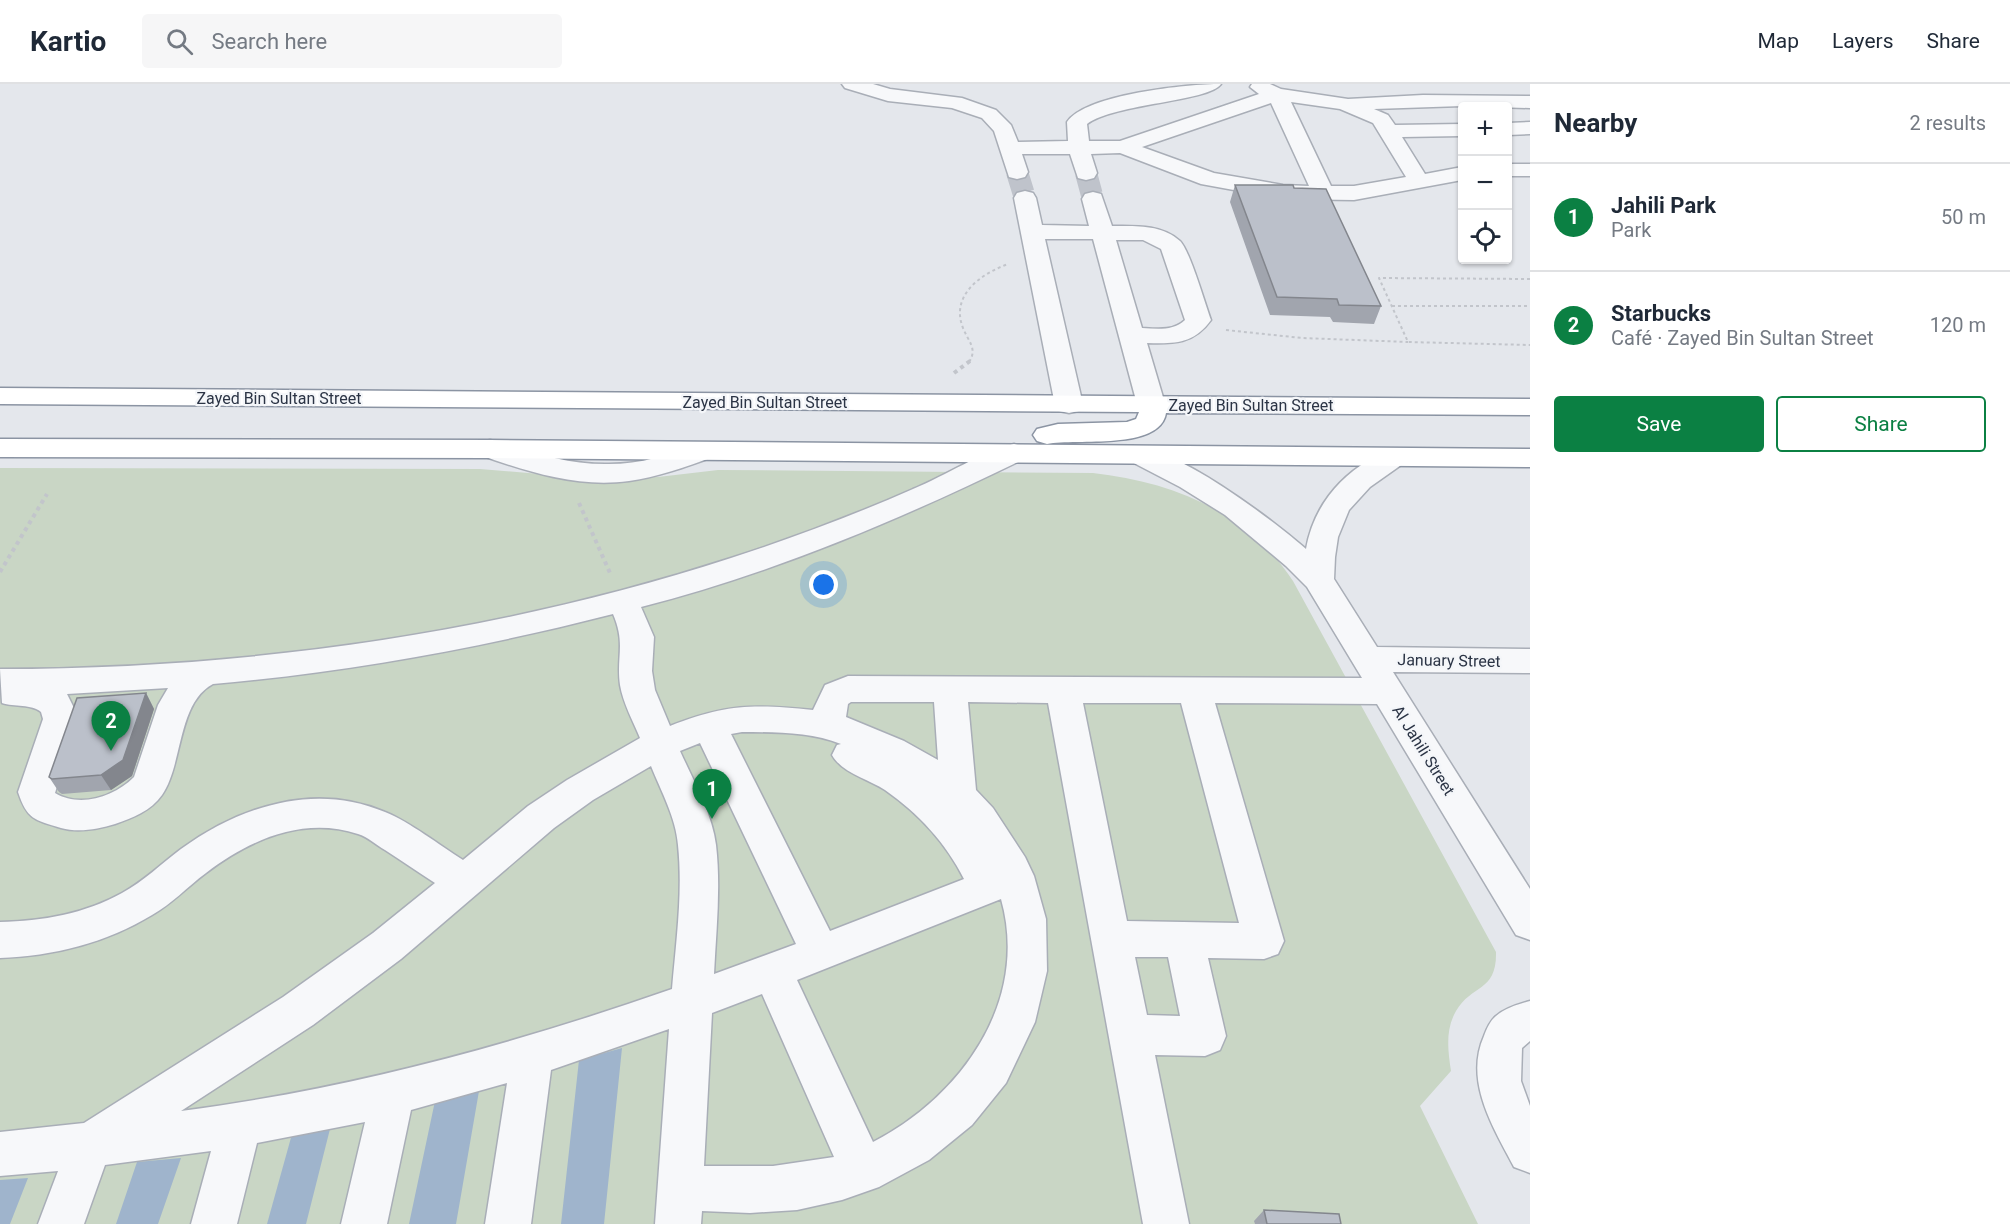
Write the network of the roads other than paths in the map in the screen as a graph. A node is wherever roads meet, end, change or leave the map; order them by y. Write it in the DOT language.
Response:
graph roads {
  1 [pos="852,84"];
  2 [pos="930,84"];
  3 [pos="1131,84"];
  4 [pos="1211,84"];
  5 [pos="1253,84"];
  6 [pos="1277,94"];
  7 [pos="955,102"];
  8 [pos="1530,102"];
  9 [pos="1344,104"];
  10 [pos="1115,105"];
  11 [pos="1530,128"];
  12 [pos="1512,129"];
  13 [pos="1458,130"];
  14 [pos="1389,131"];
  15 [pos="1122,147"];
  16 [pos="1011,148"];
  17 [pos="1079,149"];
  18 [pos="1512,170"];
  19 [pos="1530,170"];
  20 [pos="1017,172"];
  21 [pos="1086,172"];
  22 [pos="1458,175"];
  23 [pos="1419,181"];
  24 [pos="1323,193"];
  25 [pos="1024,198"];
  26 [pos="1093,199"];
  27 [pos="1032,231"];
  28 [pos="1102,232"];
  29 [pos="1132,335"];
  30 [pos="0,396"];
  31 [pos="1151,404"];
  32 [pos="1069,405"];
  33 [pos="1530,407"];
  34 [pos="0,448"];
  35 [pos="490,449"];
  36 [pos="703,451"];
  37 [pos="1014,453"];
  38 [pos="1140,455"];
  39 [pos="1394,457"];
  40 [pos="1530,458"];
  41 [pos="1318,579"];
  42 [pos="622,601"];
  43 [pos="1368,659"];
  44 [pos="1530,661"];
  45 [pos="206,672"];
  46 [pos="0,682"];
  47 [pos="950,689"];
  48 [pos="1064,690"];
  49 [pos="1194,690"];
  50 [pos="1388,691"];
  51 [pos="0,694"];
  52 [pos="828,725"];
  53 [pos="713,733"];
  54 [pos="660,744"];
  55 [pos="958,796"];
  56 [pos="1001,881"];
  57 [pos="466,882"];
  58 [pos="1530,922"];
  59 [pos="1111,939"];
  60 [pos="0,940"];
  61 [pos="1184,940"];
  62 [pos="820,952"];
  63 [pos="772,970"];
  64 [pos="692,1001"];
  65 [pos="1530,1020"];
  66 [pos="1129,1035"];
  67 [pos="532,1056"];
  68 [pos="393,1094"];
  69 [pos="240,1125"];
  70 [pos="89,1146"];
  71 [pos="1530,1151"];
  72 [pos="0,1154"];
  73 [pos="863,1171"];
  74 [pos="679,1206"];
  75 [pos="61,1224"];
  76 [pos="214,1224"];
  77 [pos="364,1224"];
  78 [pos="508,1224"];
  79 [pos="1166,1224"];
  1 -- 7 [label="street"];
  2 -- 7 [label="street"];
  3 -- 10 [label="street"];
  4 -- 10 [label="street"];
  5 -- 6 [label="street"];
  6 -- 9 [label="street"];
  6 -- 15 [label="street"];
  6 -- 24 [label="street"];
  7 -- 16 [label="street"];
  8 -- 9 [label="street"];
  9 -- 14 [label="street"];
  10 -- 17 [label="street"];
  11 -- 12 [label="street"];
  13 -- 14 [label="street"];
  14 -- 23 [label="street"];
  15 -- 17 [label="street"];
  15 -- 24 [label="street"];
  16 -- 17 [label="street"];
  16 -- 20 [label="street"];
  17 -- 21 [label="street"];
  18 -- 19 [label="street"];
  22 -- 23 [label="street"];
  23 -- 24 [label="street"];
  25 -- 27 [label="street"];
  26 -- 28 [label="street"];
  27 -- 28 [label="street"];
  27 -- 32 [label="street"];
  28 -- 29 [label="street"];
  28 -- 29 [label="street"];
  29 -- 31 [label="street"];
  30 -- 32 [label="highway, Zayed Bin Sultan Street"];
  31 -- 32 [label="highway, Zayed Bin Sultan Street"];
  31 -- 33 [label="highway, Zayed Bin Sultan Street"];
  31 -- 37 [label="highway"];
  34 -- 35 [label="highway"];
  35 -- 36 [label="highway"];
  35 -- 36 [label="street"];
  36 -- 37 [label="highway"];
  37 -- 38 [label="highway"];
  37 -- 42 [label="street"];
  38 -- 39 [label="highway"];
  38 -- 41 [label="street, Al Jahili Street"];
  39 -- 40 [label="highway"];
  39 -- 41 [label="street"];
  41 -- 43 [label="street, Al Jahili Street"];
  42 -- 45 [label="street"];
  42 -- 54 [label="street"];
  43 -- 44 [label="street, January Street"];
  43 -- 50 [label="street, Al Jahili Street"];
  45 -- 46 [label="street"];
  45 -- 51 [label="street"];
  47 -- 48 [label="street"];
  47 -- 52 [label="street"];
  47 -- 55 [label="street"];
  48 -- 49 [label="street"];
  48 -- 59 [label="street"];
  49 -- 50 [label="street"];
  49 -- 61 [label="street"];
  50 -- 58 [label="street, Al Jahili Street"];
  52 -- 53 [label="street"];
  52 -- 55 [label="street"];
  53 -- 54 [label="street"];
  53 -- 56 [label="street"];
  53 -- 62 [label="street"];
  54 -- 57 [label="street"];
  54 -- 64 [label="street"];
  55 -- 56 [label="street"];
  56 -- 62 [label="street"];
  56 -- 73 [label="street"];
  57 -- 60 [label="street"];
  57 -- 70 [label="street"];
  59 -- 61 [label="street"];
  59 -- 66 [label="street"];
  61 -- 66 [label="street"];
  62 -- 63 [label="street"];
  63 -- 64 [label="street"];
  63 -- 73 [label="street"];
  64 -- 67 [label="street"];
  64 -- 74 [label="street"];
  65 -- 71 [label="street"];
  66 -- 79 [label="street"];
  67 -- 68 [label="street"];
  67 -- 78 [label="street"];
  68 -- 69 [label="street"];
  68 -- 77 [label="street"];
  69 -- 70 [label="street"];
  69 -- 76 [label="street"];
  70 -- 72 [label="street"];
  70 -- 75 [label="street"];
  73 -- 74 [label="street"];
}
